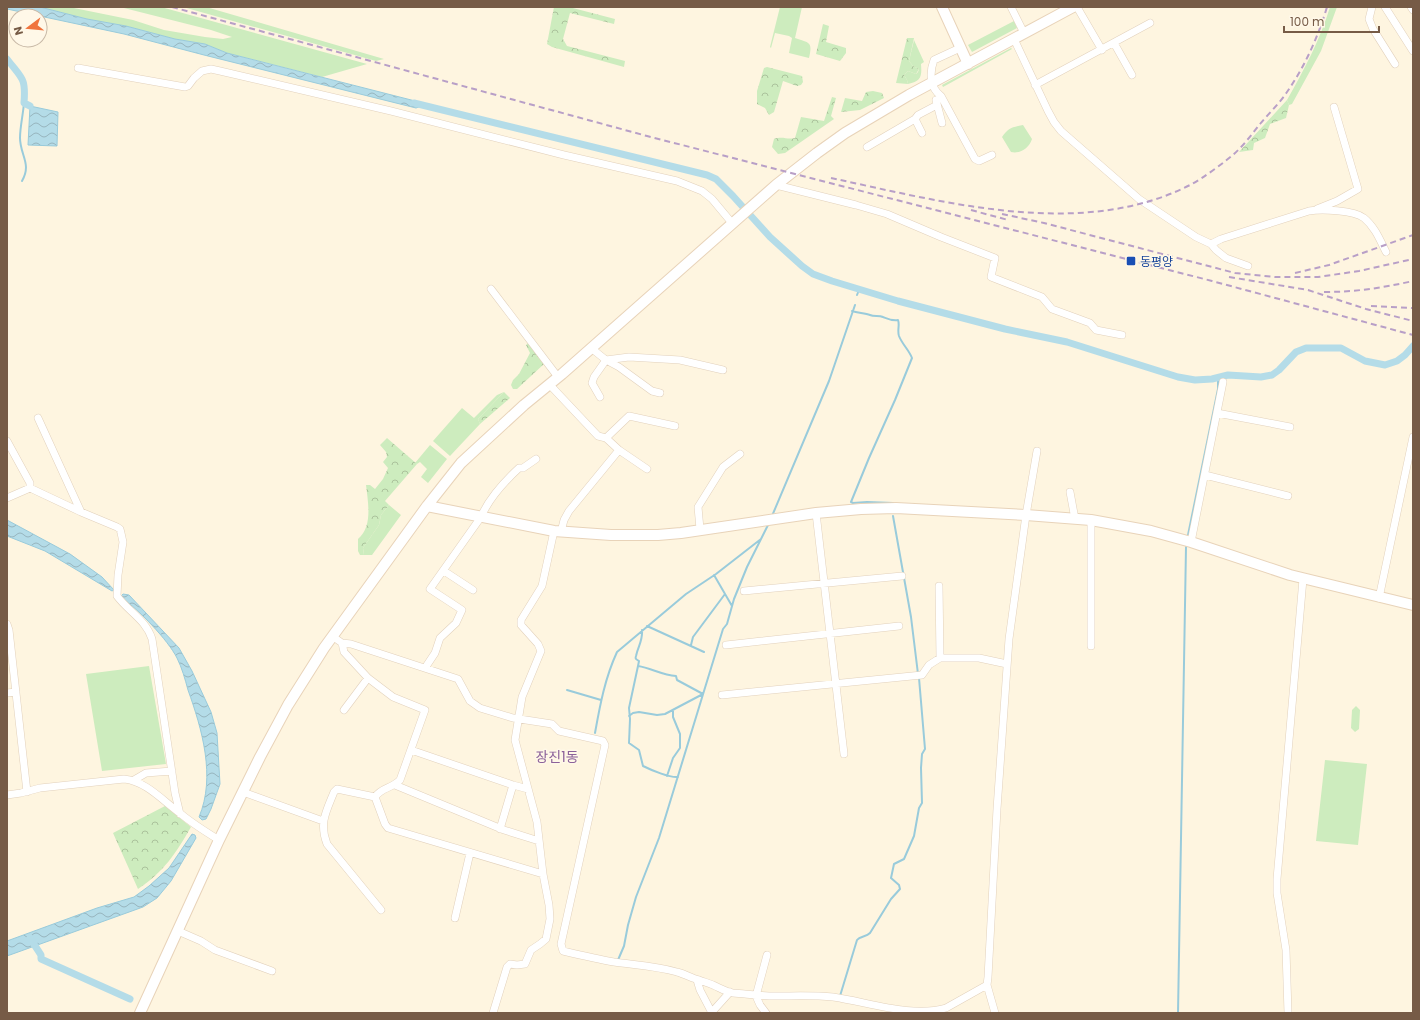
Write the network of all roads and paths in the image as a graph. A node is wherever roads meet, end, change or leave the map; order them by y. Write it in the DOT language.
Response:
graph roads {
  1 [pos="942,7"];
  2 [pos="1011,7"];
  3 [pos="1073,7"];
  4 [pos="1077,7"];
  5 [pos="1372,7"];
  6 [pos="1385,7"];
  7 [pos="1150,23"];
  8 [pos="1024,33"];
  9 [pos="1014,39"];
  10 [pos="1114,43"];
  11 [pos="960,48"];
  12 [pos="1102,50"];
  13 [pos="1413,51"];
  14 [pos="968,64"];
  15 [pos="1395,64"];
  16 [pos="78,68"];
  17 [pos="1132,75"];
  18 [pos="1035,85"];
  19 [pos="934,88"];
  20 [pos="937,105"];
  21 [pos="1334,107"];
  22 [pos="915,120"];
  23 [pos="942,123"];
  24 [pos="922,133"];
  25 [pos="867,147"];
  26 [pos="992,155"];
  27 [pos="776,185"];
  28 [pos="1315,210"];
  29 [pos="736,220"];
  30 [pos="1211,244"];
  31 [pos="1386,252"];
  32 [pos="1248,266"];
  33 [pos="491,289"];
  34 [pos="1122,335"];
  35 [pos="591,348"];
  36 [pos="606,360"];
  37 [pos="723,370"];
  38 [pos="558,376"];
  39 [pos="1223,382"];
  40 [pos="549,384"];
  41 [pos="660,393"];
  42 [pos="600,396"];
  43 [pos="1217,414"];
  44 [pos="38,418"];
  45 [pos="675,426"];
  46 [pos="1290,428"];
  47 [pos="1413,437"];
  48 [pos="606,438"];
  49 [pos="7,441"];
  50 [pos="619,450"];
  51 [pos="1037,451"];
  52 [pos="740,454"];
  53 [pos="536,459"];
  54 [pos="647,469"];
  55 [pos="1205,475"];
  56 [pos="30,488"];
  57 [pos="1070,492"];
  58 [pos="1288,496"];
  59 [pos="7,498"];
  60 [pos="427,506"];
  61 [pos="81,512"];
  62 [pos="816,513"];
  63 [pos="1026,515"];
  64 [pos="481,517"];
  65 [pos="1075,519"];
  66 [pos="1091,520"];
  67 [pos="700,529"];
  68 [pos="558,531"];
  69 [pos="1191,542"];
  70 [pos="444,571"];
  71 [pos="902,576"];
  72 [pos="1303,579"];
  73 [pos="824,583"];
  74 [pos="939,586"];
  75 [pos="473,590"];
  76 [pos="744,591"];
  77 [pos="1379,598"];
  78 [pos="1413,605"];
  79 [pos="7,624"];
  80 [pos="899,626"];
  81 [pos="830,633"];
  82 [pos="332,636"];
  83 [pos="342,643"];
  84 [pos="726,645"];
  85 [pos="1091,646"];
  86 [pos="940,658"];
  87 [pos="1007,664"];
  88 [pos="426,668"];
  89 [pos="368,678"];
  90 [pos="836,684"];
  91 [pos="16,692"];
  92 [pos="7,693"];
  93 [pos="722,695"];
  94 [pos="344,710"];
  95 [pos="518,718"];
  96 [pos="411,750"];
  97 [pos="844,754"];
  98 [pos="172,771"];
  99 [pos="134,780"];
  100 [pos="395,786"];
  101 [pos="513,786"];
  102 [pos="528,789"];
  103 [pos="27,792"];
  104 [pos="243,792"];
  105 [pos="7,795"];
  106 [pos="375,797"];
  107 [pos="180,814"];
  108 [pos="323,821"];
  109 [pos="500,828"];
  110 [pos="219,840"];
  111 [pos="539,841"];
  112 [pos="470,853"];
  113 [pos="543,874"];
  114 [pos="381,910"];
  115 [pos="455,918"];
  116 [pos="178,931"];
  117 [pos="767,955"];
  118 [pos="272,971"];
  119 [pos="697,980"];
  120 [pos="987,985"];
  121 [pos="730,992"];
  122 [pos="756,996"];
  123 [pos="928,1012"];
  124 [pos="140,1013"];
  125 [pos="493,1013"];
  126 [pos="712,1013"];
  127 [pos="766,1013"];
  128 [pos="994,1013"];
  129 [pos="1288,1013"];
  1 -- 11 [label="main road"];
  2 -- 8 [label="street"];
  3 -- 8 [label="main road"];
  4 -- 12 [label="street"];
  5 -- 15 [label="street"];
  6 -- 13 [label="street"];
  7 -- 10 [label="street"];
  8 -- 9 [label="main road"];
  9 -- 14 [label="main road"];
  9 -- 18 [label="street"];
  10 -- 12 [label="street"];
  10 -- 17 [label="street"];
  11 -- 14 [label="main road"];
  11 -- 19 [label="street"];
  12 -- 18 [label="street"];
  14 -- 19 [label="main road"];
  16 -- 29 [label="street"];
  18 -- 30 [label="street"];
  19 -- 20 [label="street"];
  19 -- 26 [label="street"];
  19 -- 27 [label="main road"];
  20 -- 22 [label="street"];
  20 -- 23 [label="street"];
  21 -- 28 [label="street"];
  22 -- 24 [label="street"];
  22 -- 25 [label="street"];
  27 -- 29 [label="main road"];
  27 -- 34 [label="street"];
  28 -- 30 [label="street"];
  28 -- 31 [label="street"];
  29 -- 35 [label="main road"];
  30 -- 32 [label="street"];
  33 -- 38 [label="street"];
  35 -- 36 [label="street"];
  35 -- 38 [label="main road"];
  36 -- 37 [label="street"];
  36 -- 41 [label="street"];
  36 -- 42 [label="street"];
  38 -- 40 [label="main road"];
  39 -- 43 [label="street"];
  40 -- 48 [label="street"];
  40 -- 60 [label="main road"];
  43 -- 46 [label="street"];
  43 -- 55 [label="street"];
  44 -- 61 [label="street"];
  45 -- 48 [label="street"];
  47 -- 77 [label="street"];
  48 -- 50 [label="street"];
  49 -- 56 [label="street"];
  50 -- 54 [label="street"];
  50 -- 68 [label="street"];
  51 -- 63 [label="street"];
  52 -- 67 [label="street"];
  53 -- 64 [label="street"];
  55 -- 58 [label="street"];
  55 -- 69 [label="street"];
  56 -- 59 [label="street"];
  56 -- 61 [label="street"];
  57 -- 65 [label="street"];
  60 -- 64 [label="main road"];
  60 -- 82 [label="main road"];
  61 -- 98 [label="street"];
  62 -- 63 [label="main road"];
  62 -- 67 [label="main road"];
  62 -- 73 [label="street"];
  63 -- 65 [label="main road"];
  63 -- 87 [label="street"];
  64 -- 68 [label="main road"];
  64 -- 70 [label="street"];
  65 -- 66 [label="main road"];
  66 -- 69 [label="main road"];
  66 -- 85 [label="street"];
  67 -- 68 [label="main road"];
  68 -- 95 [label="street"];
  69 -- 72 [label="main road"];
  70 -- 75 [label="street"];
  70 -- 88 [label="street"];
  71 -- 73 [label="street"];
  72 -- 77 [label="main road"];
  72 -- 129 [label="street"];
  73 -- 76 [label="street"];
  73 -- 81 [label="street"];
  74 -- 86 [label="street"];
  77 -- 78 [label="main road"];
  79 -- 91 [label="street"];
  80 -- 81 [label="street"];
  81 -- 84 [label="street"];
  81 -- 90 [label="street"];
  82 -- 83 [label="street"];
  82 -- 104 [label="main road"];
  83 -- 88 [label="street"];
  83 -- 89 [label="street"];
  86 -- 87 [label="street"];
  86 -- 90 [label="street"];
  87 -- 120 [label="street"];
  88 -- 95 [label="street"];
  89 -- 94 [label="street"];
  89 -- 96 [label="street"];
  90 -- 93 [label="street"];
  90 -- 97 [label="street"];
  91 -- 92 [label="street"];
  91 -- 103 [label="street"];
  95 -- 102 [label="street"];
  95 -- 119 [label="street"];
  96 -- 100 [label="street"];
  96 -- 101 [label="street"];
  98 -- 99 [label="street"];
  98 -- 107 [label="street"];
  99 -- 103 [label="street"];
  99 -- 107 [label="street"];
  100 -- 106 [label="street"];
  100 -- 109 [label="street"];
  101 -- 102 [label="street"];
  101 -- 109 [label="street"];
  102 -- 111 [label="street"];
  103 -- 105 [label="street"];
  104 -- 108 [label="street"];
  104 -- 110 [label="main road"];
  106 -- 108 [label="street"];
  106 -- 112 [label="street"];
  107 -- 110 [label="street"];
  108 -- 114 [label="street"];
  109 -- 111 [label="street"];
  110 -- 116 [label="main road"];
  111 -- 113 [label="street"];
  112 -- 113 [label="street"];
  112 -- 115 [label="street"];
  113 -- 125 [label="street"];
  116 -- 118 [label="street"];
  116 -- 124 [label="main road"];
  117 -- 122 [label="street"];
  119 -- 121 [label="street"];
  119 -- 126 [label="street"];
  120 -- 123 [label="street"];
  120 -- 128 [label="street"];
  121 -- 122 [label="street"];
  121 -- 126 [label="street"];
  122 -- 123 [label="street"];
  122 -- 127 [label="street"];
}
